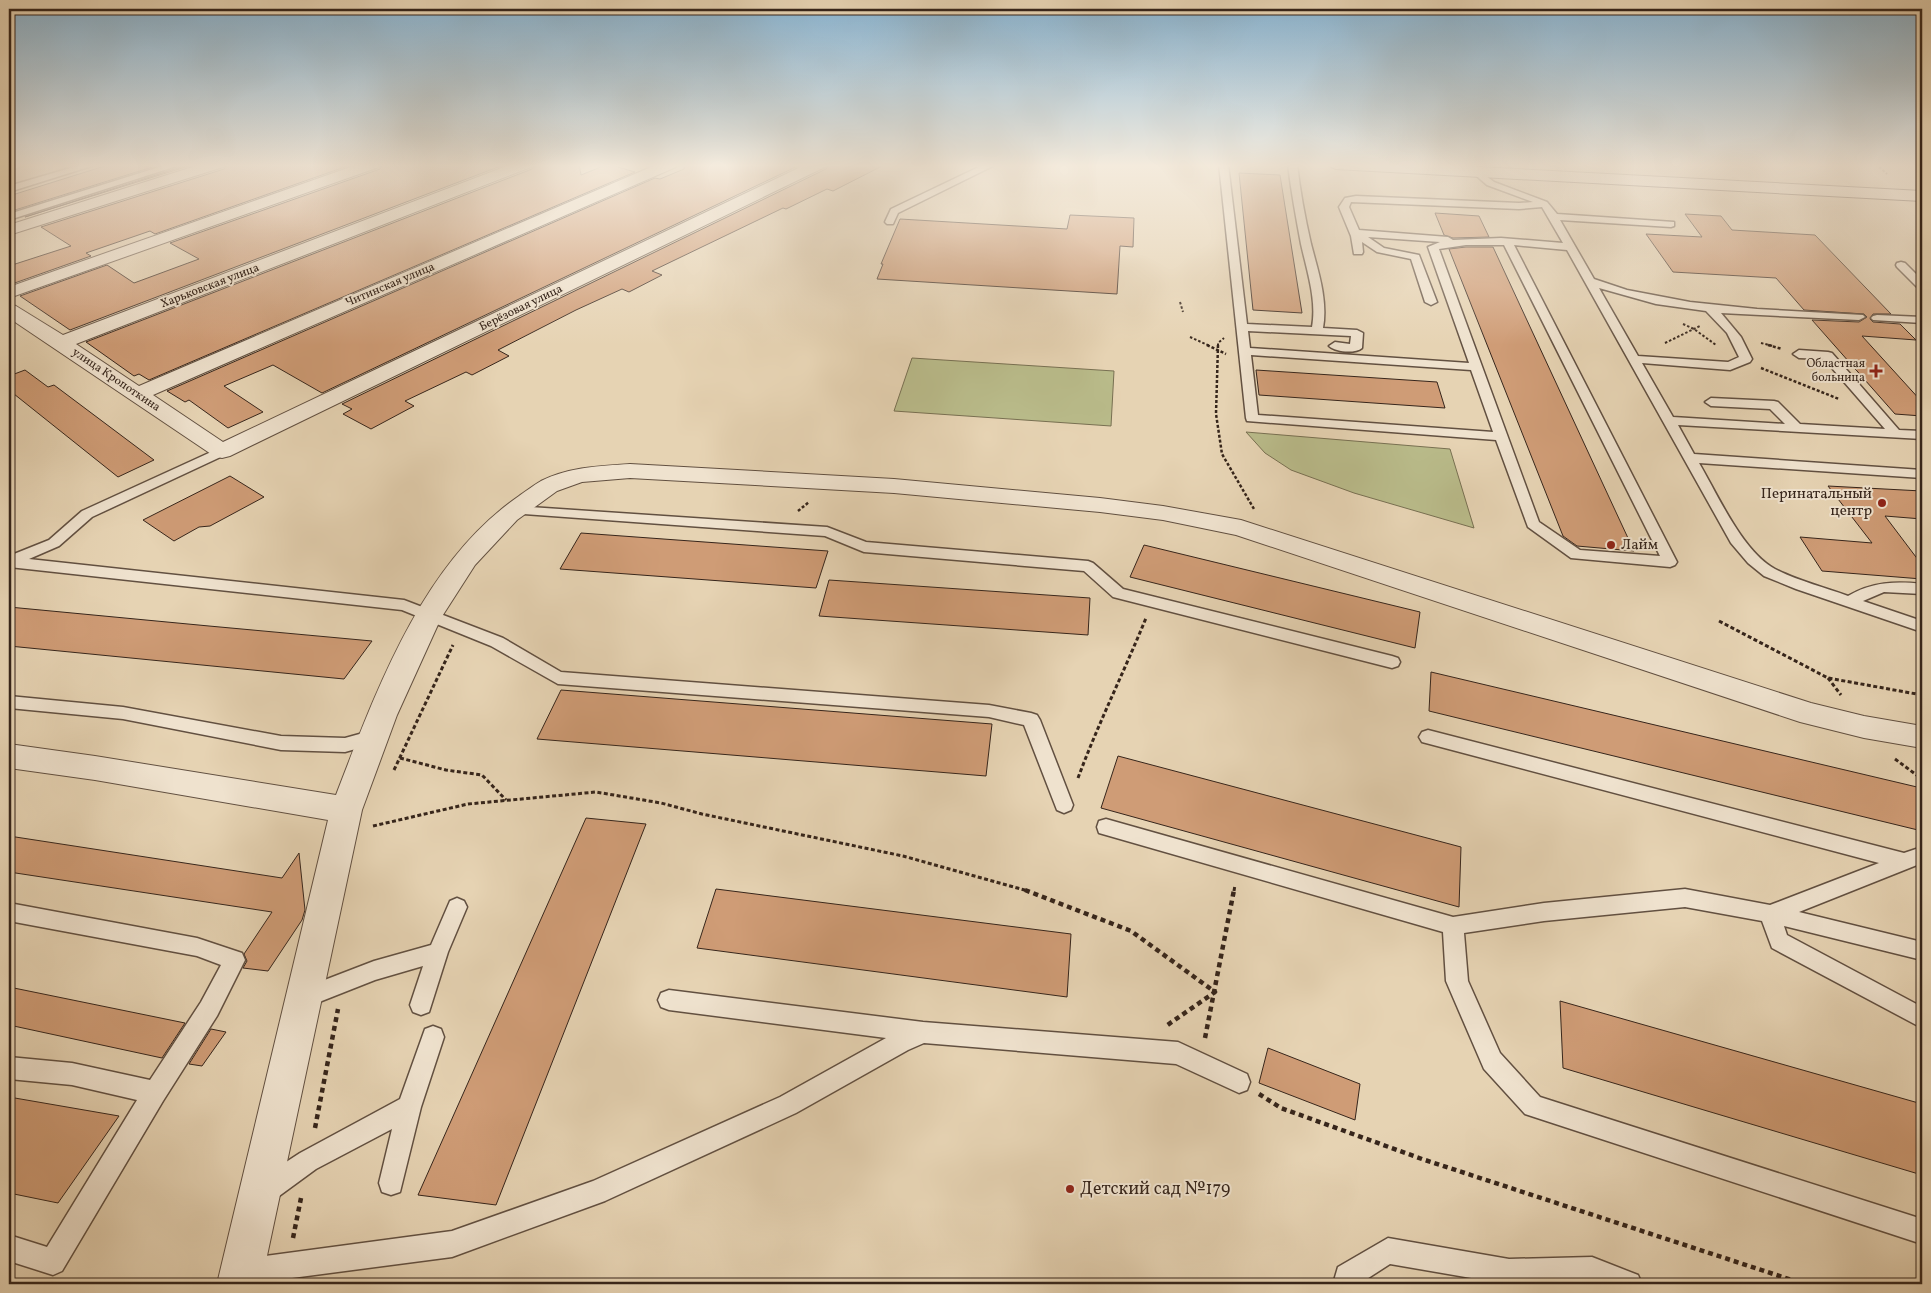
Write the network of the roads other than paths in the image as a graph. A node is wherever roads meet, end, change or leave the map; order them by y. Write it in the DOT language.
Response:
graph roads {
  1 [pos="27,224"];
  2 [pos="202,224"];
  3 [pos="369,224"];
  4 [pos="531,224"];
  5 [pos="694,224"];
  6 [pos="1230,224"];
  7 [pos="1302,224"];
  8 [pos="1351,224"];
  9 [pos="1557,224"];
  10 [pos="9,230"];
  11 [pos="1355,233"];
  12 [pos="1465,241"];
  13 [pos="1508,243"];
  14 [pos="1570,246"];
  15 [pos="1433,247"];
  16 [pos="1358,252"];
  17 [pos="1415,257"];
  18 [pos="1901,265"];
  19 [pos="1592,282"];
  20 [pos="1922,286"];
  21 [pos="9,292"];
  22 [pos="1431,302"];
  23 [pos="1709,308"];
  24 [pos="9,310"];
  25 [pos="1859,317"];
  26 [pos="1877,318"];
  27 [pos="1922,320"];
  28 [pos="1241,326"];
  29 [pos="1317,331"];
  30 [pos="61,343"];
  31 [pos="1299,344"];
  32 [pos="1356,348"];
  33 [pos="1406,351"];
  34 [pos="1799,354"];
  35 [pos="1245,356"];
  36 [pos="1634,359"];
  37 [pos="1476,367"];
  38 [pos="137,394"];
  39 [pos="1711,402"];
  40 [pos="1669,421"];
  41 [pos="1796,428"];
  42 [pos="1895,434"];
  43 [pos="1922,435"];
  44 [pos="1501,436"];
  45 [pos="222,451"];
  46 [pos="1690,458"];
  47 [pos="1922,474"];
  48 [pos="515,510"];
  49 [pos="9,562"];
  50 [pos="1922,589"];
  51 [pos="1849,602"];
  52 [pos="428,616"];
  53 [pos="1922,627"];
  54 [pos="1392,662"];
  55 [pos="9,702"];
  56 [pos="1428,737"];
  57 [pos="1922,737"];
  58 [pos="370,746"];
  59 [pos="9,756"];
  60 [pos="1064,805"];
  61 [pos="354,819"];
  62 [pos="1106,827"];
  63 [pos="1913,859"];
  64 [pos="457,907"];
  65 [pos="9,912"];
  66 [pos="1770,914"];
  67 [pos="1453,926"];
  68 [pos="1922,951"];
  69 [pos="438,952"];
  70 [pos="304,998"];
  71 [pos="669,1000"];
  72 [pos="421,1005"];
  73 [pos="1922,1018"];
  74 [pos="924,1032"];
  75 [pos="433,1037"];
  76 [pos="9,1068"];
  77 [pos="1239,1082"];
  78 [pos="155,1094"];
  79 [pos="409,1107"];
  80 [pos="390,1183"];
  81 [pos="260,1195"];
  82 [pos="1922,1232"];
  83 [pos="9,1248"];
  84 [pos="241,1278"];
  85 [pos="1346,1284"];
  86 [pos="1629,1284"];
  1 -- 10 [label="street"];
  2 -- 21 [label="street"];
  3 -- 30 [label="street, Харьковская улица"];
  4 -- 38 [label="street, Читинская улица"];
  5 -- 45 [label="street, Берёзовая улица"];
  6 -- 28 [label="lane"];
  7 -- 29 [label="lane"];
  8 -- 11 [label="lane"];
  9 -- 14 [label="lane"];
  11 -- 12 [label="lane"];
  11 -- 16 [label="lane"];
  11 -- 17 [label="lane"];
  12 -- 13 [label="lane"];
  12 -- 15 [label="lane"];
  13 -- 14 [label="lane"];
  13 -- 44 [label="lane"];
  14 -- 19 [label="lane"];
  15 -- 17 [label="lane"];
  15 -- 37 [label="lane"];
  17 -- 22 [label="lane"];
  18 -- 20 [label="lane"];
  19 -- 23 [label="lane"];
  19 -- 36 [label="lane"];
  23 -- 25 [label="lane"];
  23 -- 36 [label="lane"];
  24 -- 30 [label="street, улица Кропоткина"];
  26 -- 27 [label="lane"];
  28 -- 29 [label="lane"];
  28 -- 35 [label="lane"];
  29 -- 32 [label="lane"];
  30 -- 38 [label="street, улица Кропоткина"];
  31 -- 32 [label="lane"];
  32 -- 33 [label="lane"];
  34 -- 42 [label="lane"];
  35 -- 37 [label="lane"];
  35 -- 44 [label="lane"];
  36 -- 40 [label="lane"];
  37 -- 44 [label="lane"];
  38 -- 45 [label="street, улица Кропоткина"];
  39 -- 41 [label="lane"];
  40 -- 41 [label="lane"];
  40 -- 46 [label="lane"];
  41 -- 42 [label="lane"];
  42 -- 43 [label="lane"];
  45 -- 49 [label="lane"];
  46 -- 47 [label="lane"];
  46 -- 51 [label="lane"];
  48 -- 52 [label="street"];
  48 -- 54 [label="lane"];
  48 -- 57 [label="street"];
  49 -- 52 [label="lane"];
  50 -- 51 [label="lane"];
  51 -- 53 [label="lane"];
  52 -- 58 [label="street"];
  52 -- 60 [label="lane"];
  55 -- 58 [label="lane"];
  56 -- 63 [label="lane"];
  58 -- 61 [label="street"];
  59 -- 61 [label="street"];
  61 -- 70 [label="street"];
  62 -- 67 [label="lane"];
  63 -- 66 [label="lane"];
  64 -- 69 [label="lane"];
  65 -- 78 [label="lane"];
  66 -- 67 [label="lane"];
  66 -- 68 [label="lane"];
  66 -- 73 [label="lane"];
  67 -- 82 [label="lane"];
  69 -- 70 [label="lane"];
  69 -- 72 [label="lane"];
  70 -- 81 [label="street"];
  71 -- 74 [label="lane"];
  74 -- 77 [label="lane"];
  74 -- 84 [label="lane"];
  75 -- 79 [label="lane"];
  76 -- 78 [label="lane"];
  78 -- 83 [label="lane"];
  79 -- 80 [label="lane"];
  79 -- 81 [label="lane"];
  81 -- 84 [label="street"];
  85 -- 86 [label="lane"];
}
